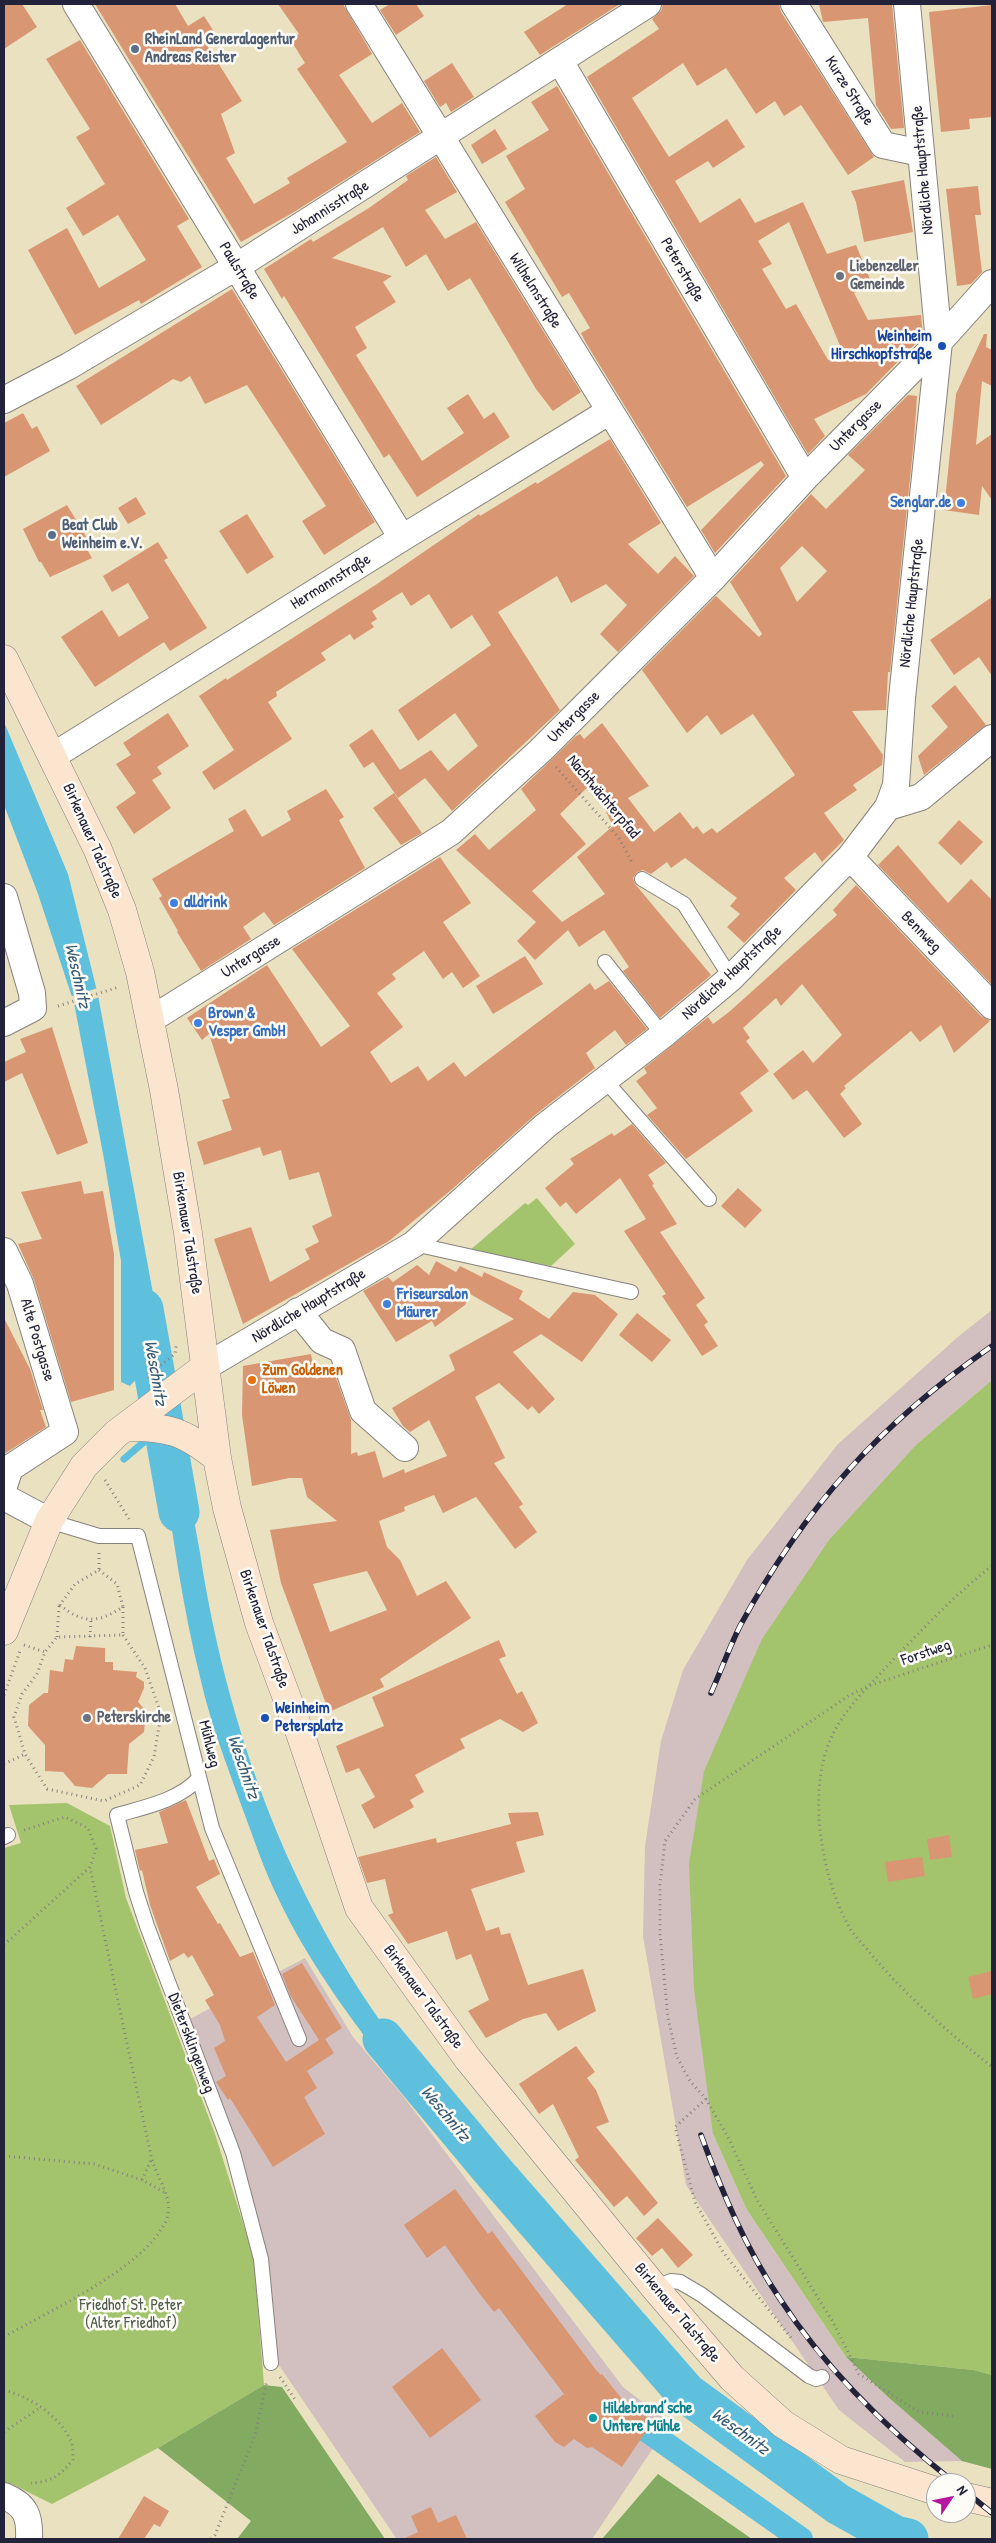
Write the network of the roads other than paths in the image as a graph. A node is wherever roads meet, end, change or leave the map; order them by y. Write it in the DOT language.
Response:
graph roads {
  1 [pos="76,4"];
  2 [pos="359,4"];
  3 [pos="648,4"];
  4 [pos="794,4"];
  5 [pos="907,4"];
  6 [pos="560,61"];
  7 [pos="440,137"];
  8 [pos="921,153"];
  9 [pos="236,267"];
  10 [pos="992,283"];
  11 [pos="939,342"];
  12 [pos="4,400"];
  13 [pos="610,411"];
  14 [pos="804,478"];
  15 [pos="402,538"];
  16 [pos="713,578"];
  17 [pos="4,659"];
  18 [pos="992,738"];
  19 [pos="53,756"];
  20 [pos="888,807"];
  21 [pos="850,857"];
  22 [pos="642,879"];
  23 [pos="4,897"];
  24 [pos="605,962"];
  25 [pos="731,978"];
  26 [pos="992,1006"];
  27 [pos="150,1020"];
  28 [pos="4,1023"];
  29 [pos="663,1035"];
  30 [pos="604,1079"];
  31 [pos="709,1199"];
  32 [pos="414,1244"];
  33 [pos="4,1251"];
  34 [pos="631,1292"];
  35 [pos="298,1311"];
  36 [pos="199,1371"];
  37 [pos="122,1430"];
  38 [pos="65,1432"];
  39 [pos="405,1448"];
  40 [pos="209,1452"];
  41 [pos="94,1454"];
  42 [pos="4,1486"];
  43 [pos="4,1497"];
  44 [pos="49,1521"];
  45 [pos="17,1640"];
  46 [pos="199,1778"];
  47 [pos="299,2039"];
  48 [pos="655,2288"];
  49 [pos="271,2363"];
  50 [pos="822,2377"];
  51 [pos="926,2488"];
  52 [pos="4,2496"];
  53 [pos="976,2499"];
  54 [pos="992,2503"];
  55 [pos="28,2539"];
  1 -- 9 [label="street, Paulstraße"];
  2 -- 7 [label="street, Wilhelmstraße"];
  3 -- 6 [label="street, Johannisstraße"];
  4 -- 8 [label="street, Kurze Straße"];
  5 -- 8 [label="street, Nördliche Hauptstraße"];
  6 -- 7 [label="street, Johannisstraße"];
  6 -- 14 [label="street, Peterstraße"];
  7 -- 9 [label="street, Johannisstraße"];
  7 -- 13 [label="street, Wilhelmstraße"];
  8 -- 11 [label="street, Nördliche Hauptstraße"];
  9 -- 12 [label="street, Johannisstraße"];
  9 -- 15 [label="street, Paulstraße"];
  10 -- 11 [label="street, Untergasse"];
  11 -- 14 [label="street, Untergasse"];
  11 -- 20 [label="street, Nördliche Hauptstraße"];
  13 -- 15 [label="street, Hermannstraße"];
  13 -- 16 [label="street, Wilhelmstraße"];
  14 -- 16 [label="street, Untergasse"];
  15 -- 19 [label="street, Hermannstraße"];
  16 -- 27 [label="street, Untergasse"];
  17 -- 19 [label="main road, Birkenauer Talstraße"];
  18 -- 20 [label="street"];
  19 -- 27 [label="main road, Birkenauer Talstraße"];
  20 -- 21 [label="street, Nördliche Hauptstraße"];
  21 -- 25 [label="street, Nördliche Hauptstraße"];
  21 -- 26 [label="street, Bennweg"];
  22 -- 25 [label="lane"];
  23 -- 28 [label="street"];
  24 -- 29 [label="lane"];
  25 -- 29 [label="street, Nördliche Hauptstraße"];
  27 -- 36 [label="main road, Birkenauer Talstraße"];
  29 -- 30 [label="street, Nördliche Hauptstraße"];
  30 -- 31 [label="lane"];
  30 -- 32 [label="street, Nördliche Hauptstraße"];
  32 -- 34 [label="lane"];
  32 -- 35 [label="street, Nördliche Hauptstraße"];
  33 -- 38 [label="street, Alte Postgasse"];
  35 -- 36 [label="street, Nördliche Hauptstraße"];
  35 -- 39 [label="street"];
  36 -- 37 [label="main road"];
  36 -- 40 [label="main road, Birkenauer Talstraße"];
  37 -- 40 [label="main road"];
  37 -- 41 [label="main road"];
  38 -- 41 [label="street"];
  38 -- 42 [label="street"];
  40 -- 48 [label="main road, Birkenauer Talstraße"];
  41 -- 44 [label="main road"];
  43 -- 44 [label="street"];
  44 -- 45 [label="main road"];
  44 -- 46 [label="lane, Mühlweg"];
  46 -- 47 [label="lane, Mühlweg"];
  46 -- 49 [label="lane, Dietersklingenweg"];
  48 -- 50 [label="lane"];
  48 -- 51 [label="main road, Birkenauer Talstraße"];
  52 -- 55 [label="street"];
  53 -- 54 [label="main road"];
}
